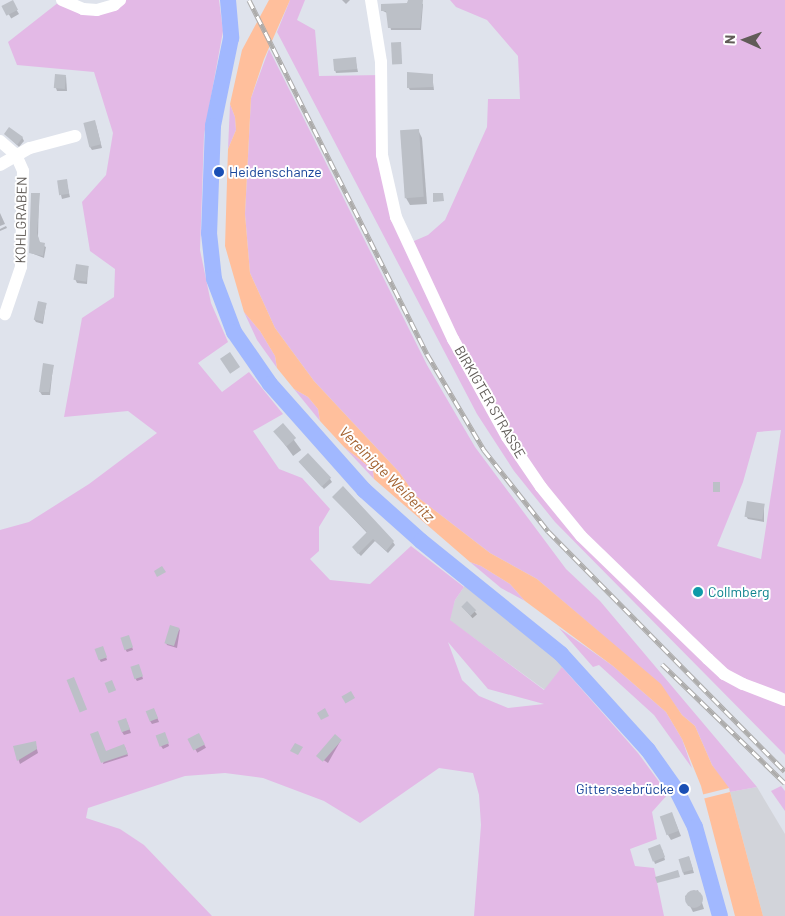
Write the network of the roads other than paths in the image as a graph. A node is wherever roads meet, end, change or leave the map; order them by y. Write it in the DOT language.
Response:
graph roads {
  1 [pos="62,0"];
  2 [pos="120,0"];
  3 [pos="228,0"];
  4 [pos="371,0"];
  5 [pos="75,136"];
  6 [pos="0,141"];
  7 [pos="16,155"];
  8 [pos="0,165"];
  9 [pos="5,314"];
  10 [pos="785,700"];
  11 [pos="720,916"];
  1 -- 2 [label="street"];
  3 -- 11 [label="main road"];
  4 -- 10 [label="street, BIRKIGTER STRASSE"];
  5 -- 7 [label="street, KOHLGRABEN"];
  6 -- 7 [label="street"];
  7 -- 8 [label="street, KOHLGRABEN"];
  7 -- 9 [label="street, KOHLGRABEN"];
}
